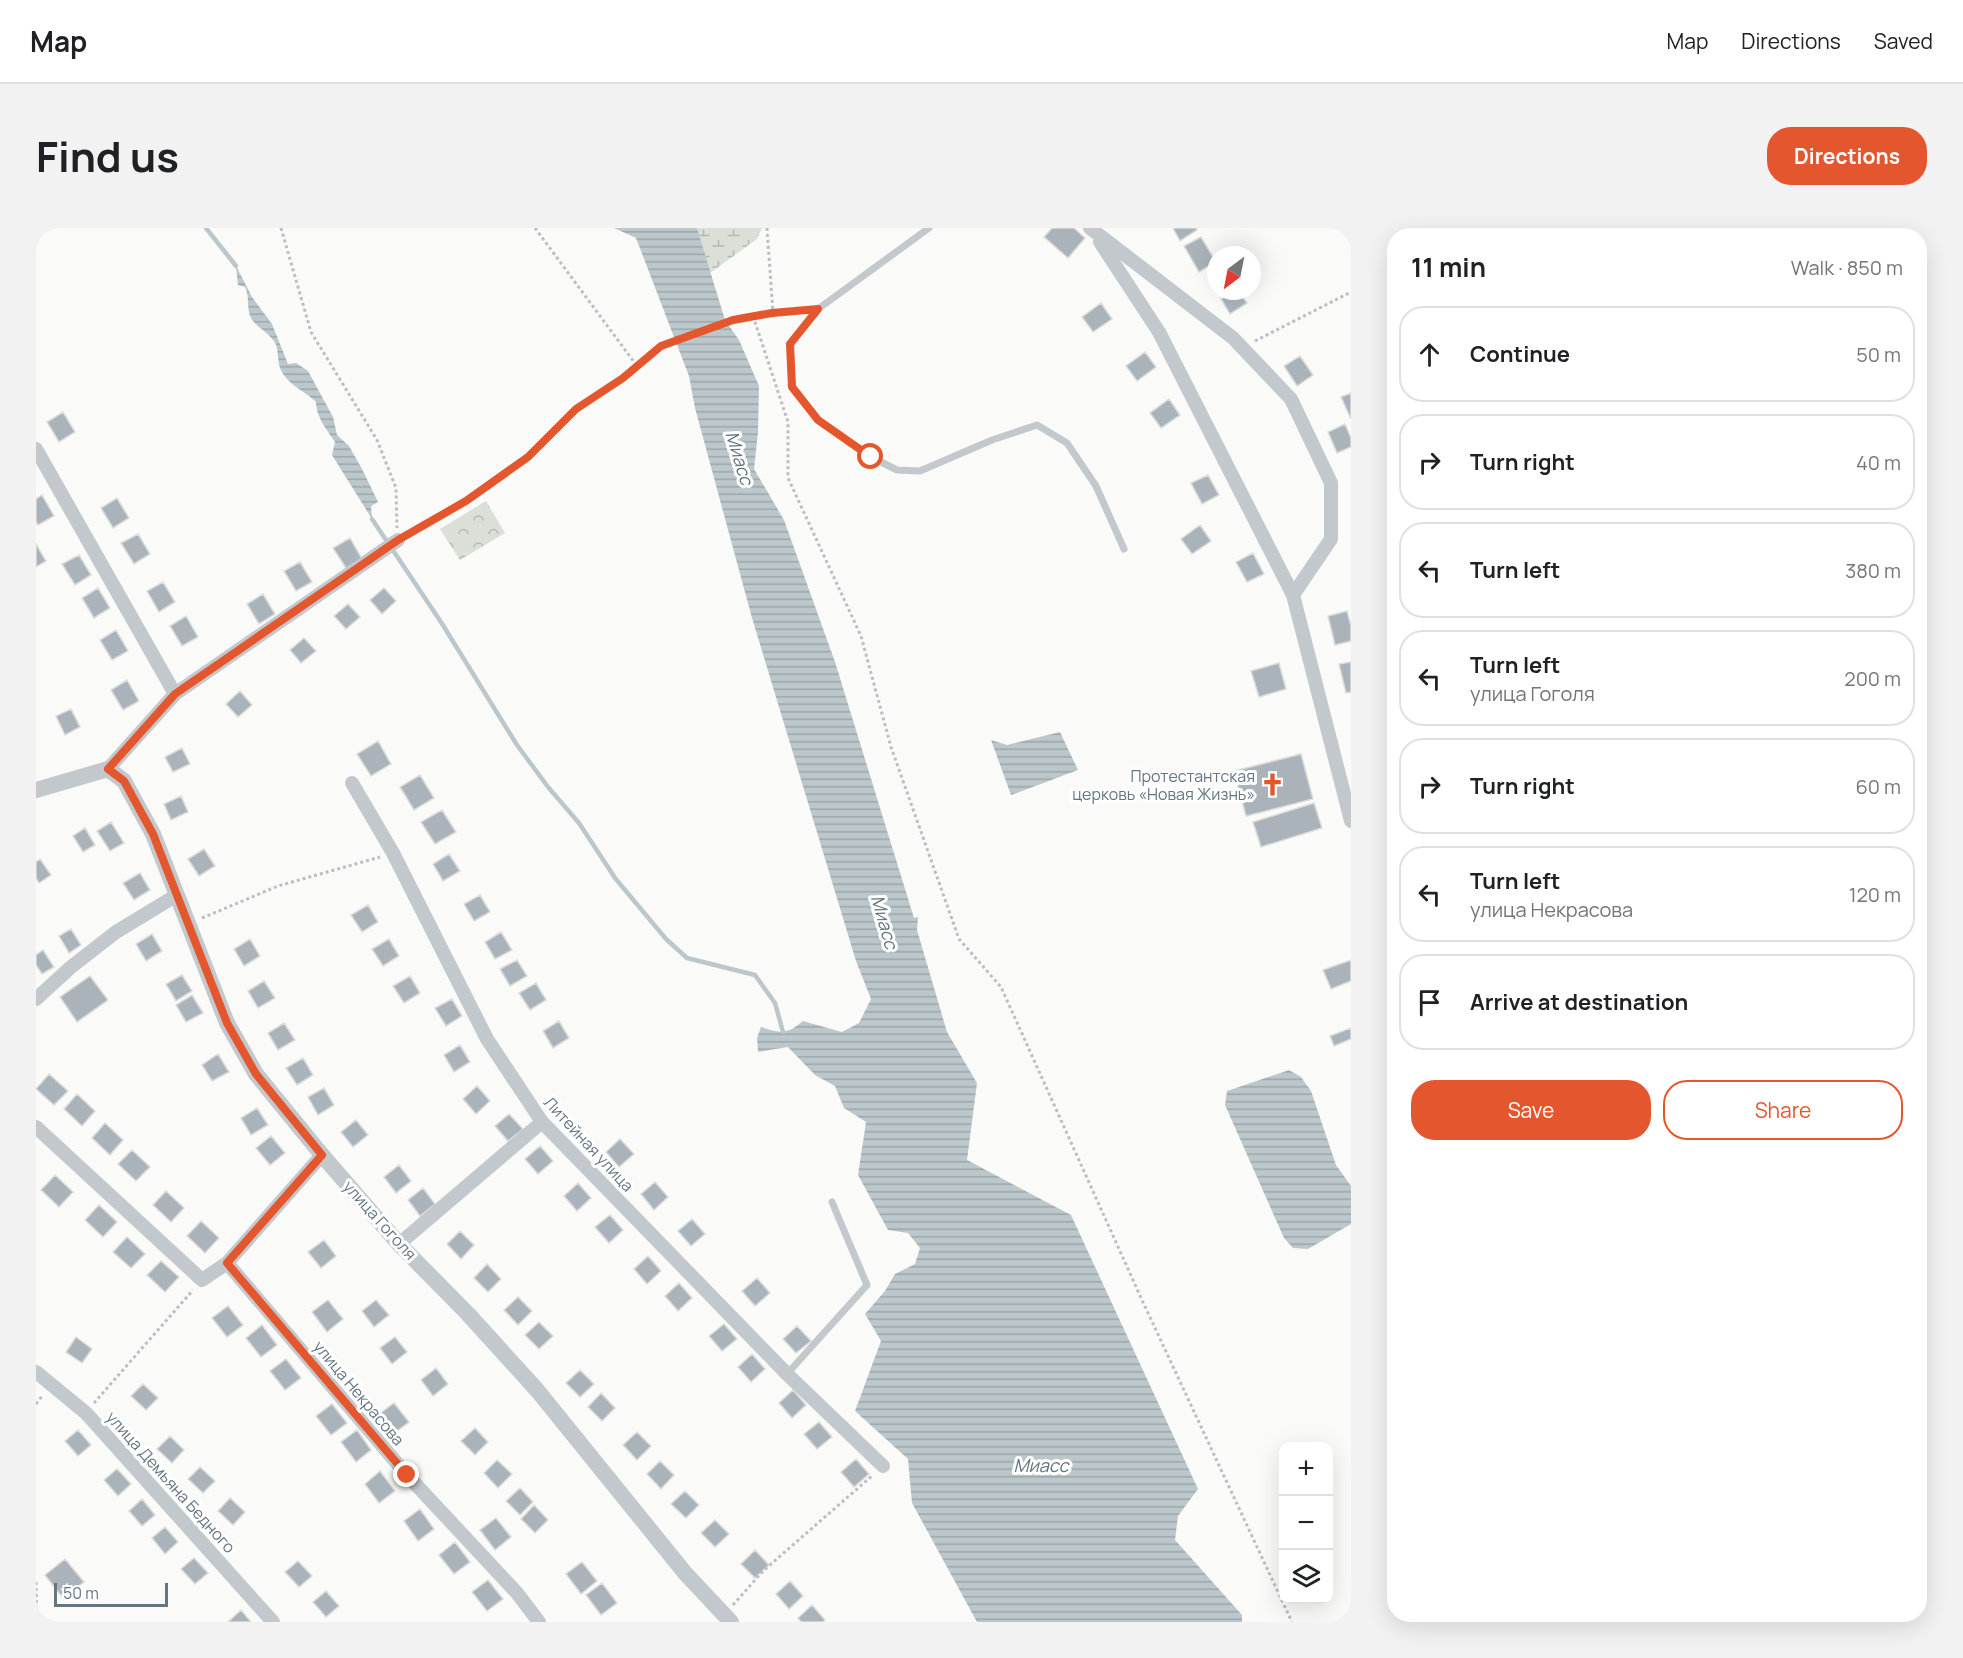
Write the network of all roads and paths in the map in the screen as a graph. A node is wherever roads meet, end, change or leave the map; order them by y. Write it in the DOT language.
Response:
graph roads {
  1 [pos="280,228"];
  2 [pos="535,228"];
  3 [pos="767,228"];
  4 [pos="929,228"];
  5 [pos="1092,230"];
  6 [pos="1351,292"];
  7 [pos="818,309"];
  8 [pos="772,313"];
  9 [pos="753,316"];
  10 [pos="1242,348"];
  11 [pos="637,366"];
  12 [pos="36,450"];
  13 [pos="398,540"];
  14 [pos="1124,549"];
  15 [pos="1293,595"];
  16 [pos="175,694"];
  17 [pos="108,769"];
  18 [pos="352,783"];
  19 [pos="36,790"];
  20 [pos="1351,821"];
  21 [pos="393,853"];
  22 [pos="177,895"];
  23 [pos="188,924"];
  24 [pos="36,999"];
  25 [pos="542,1122"];
  26 [pos="36,1127"];
  27 [pos="322,1155"];
  28 [pos="832,1202"];
  29 [pos="399,1244"];
  30 [pos="227,1263"];
  31 [pos="202,1280"];
  32 [pos="36,1372"];
  33 [pos="787,1374"];
  34 [pos="86,1413"];
  35 [pos="883,1466"];
  36 [pos="36,1582"];
  37 [pos="727,1618"];
  38 [pos="37,1622"];
  39 [pos="273,1622"];
  40 [pos="539,1622"];
  41 [pos="1292,1622"];
  1 -- 13 [label="path"];
  2 -- 11 [label="path"];
  3 -- 8 [label="path"];
  4 -- 7 [label="lane"];
  5 -- 10 [label="street"];
  5 -- 15 [label="street"];
  6 -- 10 [label="path"];
  7 -- 8 [label="path"];
  7 -- 14 [label="lane"];
  8 -- 9 [label="path"];
  9 -- 11 [label="path"];
  9 -- 41 [label="path"];
  10 -- 15 [label="street"];
  11 -- 13 [label="path"];
  12 -- 16 [label="street"];
  13 -- 16 [label="street"];
  15 -- 20 [label="street"];
  16 -- 17 [label="street"];
  17 -- 19 [label="street"];
  17 -- 22 [label="street, улица Гоголя"];
  18 -- 21 [label="street, Литейная улица"];
  21 -- 23 [label="path"];
  21 -- 25 [label="street, Литейная улица"];
  22 -- 23 [label="street, улица Гоголя"];
  22 -- 24 [label="street"];
  23 -- 27 [label="street, улица Гоголя"];
  25 -- 29 [label="street"];
  25 -- 33 [label="street, Литейная улица"];
  26 -- 31 [label="street"];
  27 -- 29 [label="street, улица Гоголя"];
  27 -- 30 [label="street"];
  28 -- 33 [label="lane"];
  29 -- 37 [label="street, улица Гоголя"];
  30 -- 31 [label="street"];
  30 -- 40 [label="street, улица Некрасова"];
  31 -- 34 [label="path"];
  32 -- 34 [label="street, улица Демьяна Бедного"];
  33 -- 35 [label="street, Литейная улица"];
  34 -- 39 [label="street, улица Демьяна Бедного"];
  35 -- 37 [label="path"];
  36 -- 38 [label="path"];
}
